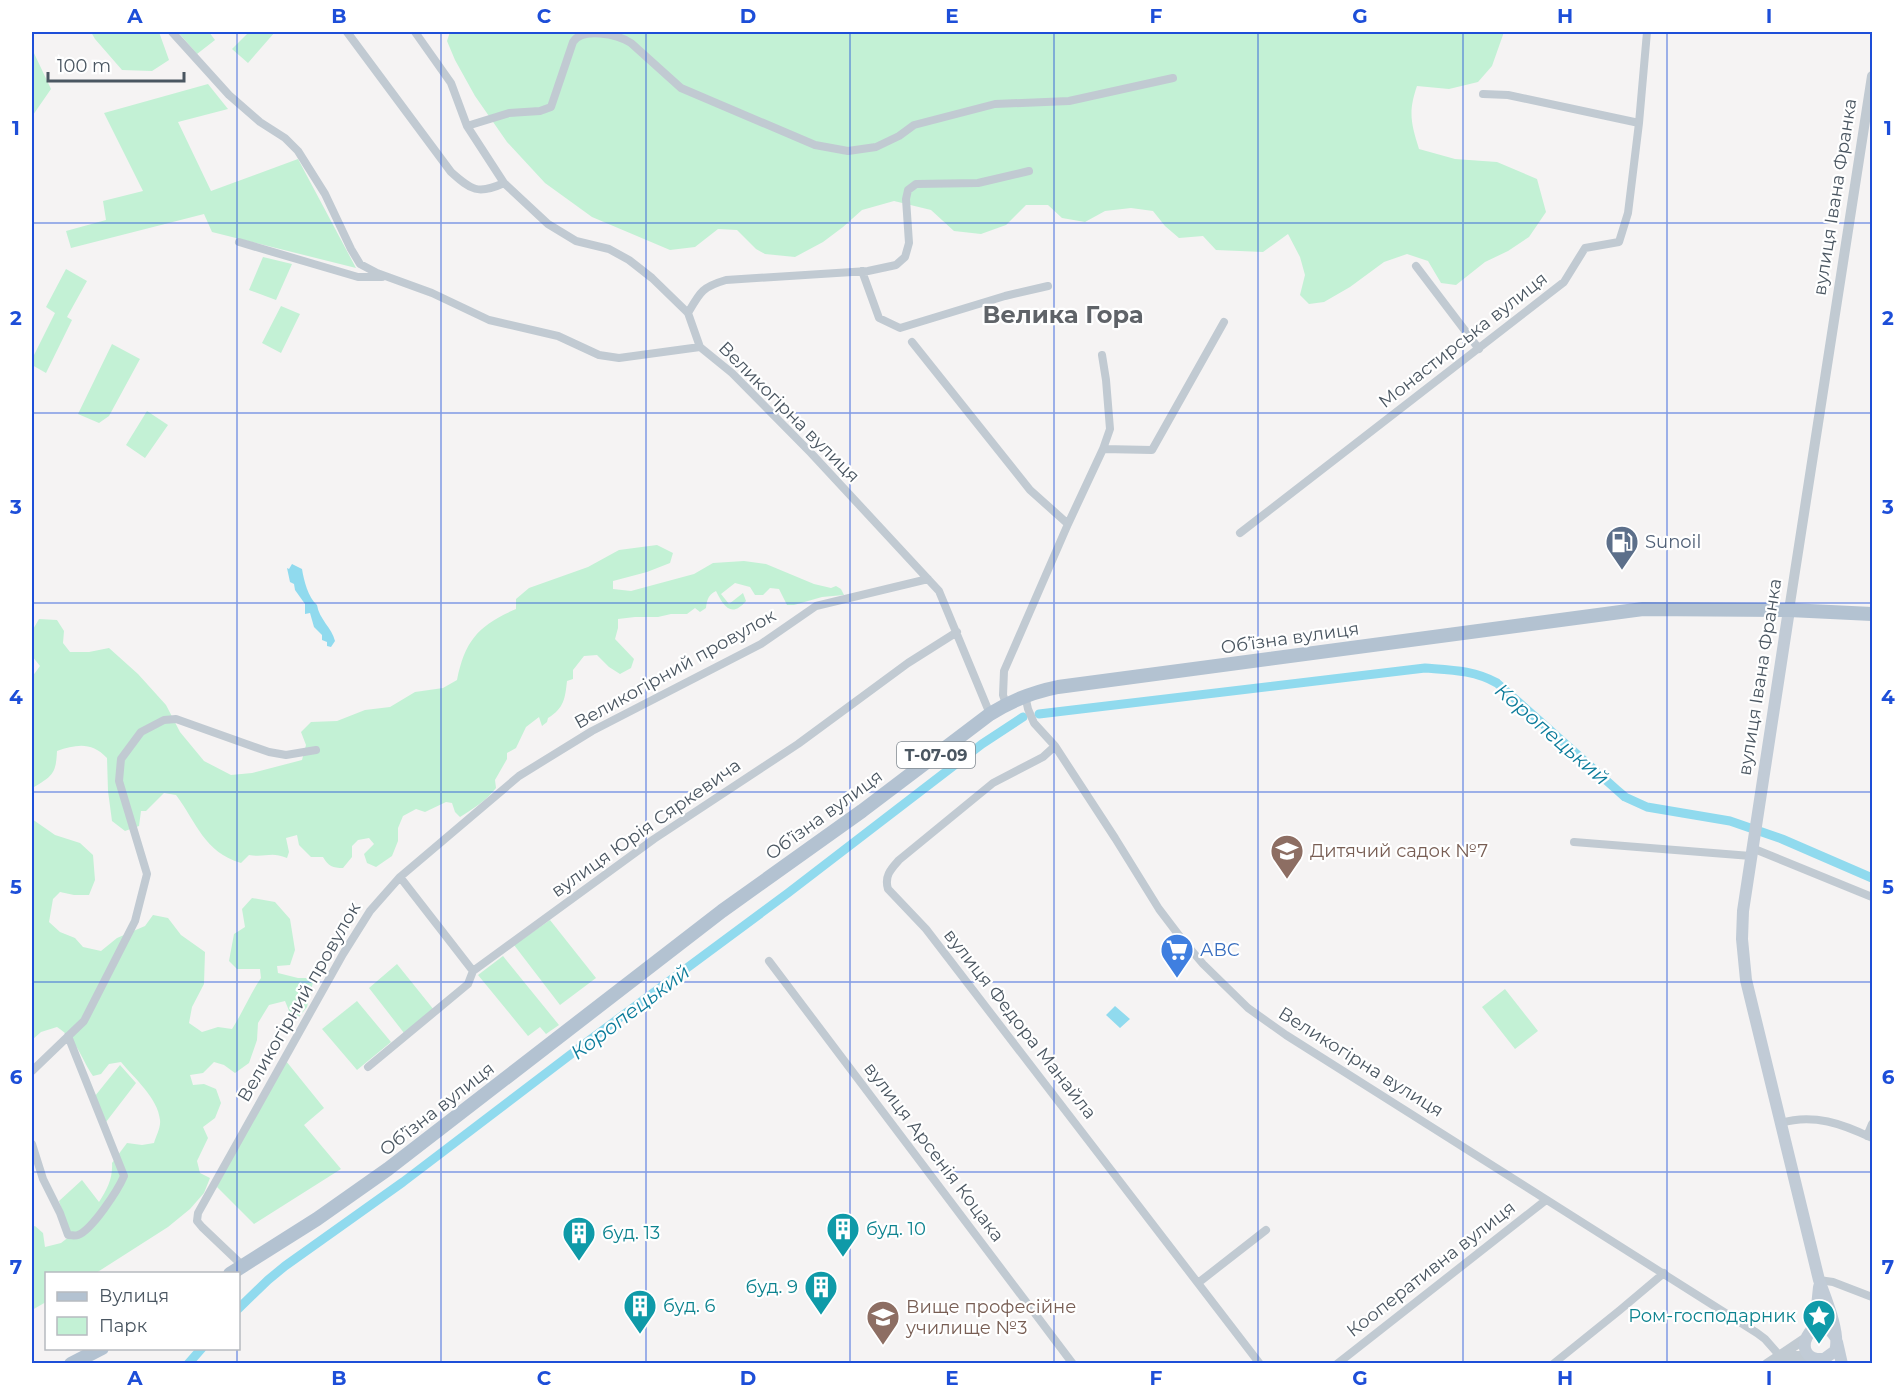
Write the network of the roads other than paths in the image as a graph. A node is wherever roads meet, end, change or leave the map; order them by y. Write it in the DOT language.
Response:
graph roads {
  1 [pos="172,32"];
  2 [pos="347,32"];
  3 [pos="415,32"];
  4 [pos="1647,32"];
  5 [pos="1173,78"];
  6 [pos="1872,82"];
  7 [pos="1484,94"];
  8 [pos="1639,123"];
  9 [pos="467,126"];
  10 [pos="1029,171"];
  11 [pos="504,183"];
  12 [pos="239,242"];
  13 [pos="1416,266"];
  14 [pos="862,271"];
  15 [pos="386,277"];
  16 [pos="1048,286"];
  17 [pos="688,313"];
  18 [pos="1224,322"];
  19 [pos="912,342"];
  20 [pos="700,347"];
  21 [pos="1479,349"];
  22 [pos="1102,355"];
  23 [pos="1103,449"];
  24 [pos="1068,524"];
  25 [pos="1240,533"];
  26 [pos="928,579"];
  27 [pos="1789,610"];
  28 [pos="1872,614"];
  29 [pos="957,632"];
  30 [pos="1025,695"];
  31 [pos="1006,704"];
  32 [pos="990,714"];
  33 [pos="1055,746"];
  34 [pos="316,750"];
  35 [pos="1574,842"];
  36 [pos="1752,848"];
  37 [pos="400,877"];
  38 [pos="1872,897"];
  39 [pos="769,961"];
  40 [pos="473,971"];
  41 [pos="68,1036"];
  42 [pos="368,1067"];
  43 [pos="32,1071"];
  44 [pos="1781,1123"];
  45 [pos="1872,1124"];
  46 [pos="1870,1137"];
  47 [pos="32,1144"];
  48 [pos="1546,1200"];
  49 [pos="1266,1230"];
  50 [pos="243,1266"];
  51 [pos="233,1272"];
  52 [pos="1664,1273"];
  53 [pos="1819,1280"];
  54 [pos="1198,1283"];
  55 [pos="1872,1297"];
  56 [pos="1808,1334"];
  57 [pos="1837,1340"];
  58 [pos="98,1350"];
  59 [pos="1780,1356"];
  60 [pos="1820,1361"];
  61 [pos="1339,1363"];
  62 [pos="71,1364"];
  63 [pos="1073,1364"];
  64 [pos="1260,1364"];
  65 [pos="1553,1364"];
  66 [pos="1767,1364"];
  67 [pos="1842,1364"];
  1 -- 15 [label="street"];
  2 -- 11 [label="street"];
  3 -- 9 [label="street"];
  4 -- 8 [label="street, Монастирська вулиця"];
  5 -- 9 [label="street"];
  6 -- 27 [label="street, вулиця Івана Франка"];
  7 -- 8 [label="street"];
  8 -- 21 [label="street, Монастирська вулиця"];
  9 -- 11 [label="street"];
  10 -- 14 [label="street"];
  11 -- 17 [label="street"];
  12 -- 15 [label="street"];
  13 -- 21 [label="street"];
  14 -- 16 [label="street"];
  14 -- 17 [label="street"];
  15 -- 20 [label="street, Великогірна вулиця"];
  17 -- 20 [label="street"];
  18 -- 23 [label="street"];
  19 -- 24 [label="street"];
  20 -- 26 [label="street, Великогірна вулиця"];
  21 -- 25 [label="street, Монастирська вулиця"];
  22 -- 23 [label="street"];
  23 -- 24 [label="street"];
  24 -- 31 [label="street"];
  26 -- 29 [label="street, Великогірна вулиця"];
  26 -- 37 [label="street, Великогірний провулок"];
  27 -- 28 [label="main road, Т-07-09"];
  27 -- 30 [label="main road, Обʼїзна вулиця / Т-07-09"];
  27 -- 36 [label="main road, вулиця Івана Франка"];
  29 -- 32 [label="street, Великогірна вулиця"];
  29 -- 40 [label="street, вулиця Юрія Сяркевича"];
  30 -- 31 [label="main road, Обʼїзна вулиця / Т-07-09"];
  30 -- 33 [label="street, Великогірна вулиця"];
  31 -- 32 [label="main road, Обʼїзна вулиця / Т-07-09"];
  32 -- 50 [label="main road, Обʼїзна вулиця / Т-07-09"];
  33 -- 48 [label="street, Великогірна вулиця"];
  33 -- 54 [label="street, вулиця Федора Манайла"];
  34 -- 41 [label="street"];
  35 -- 36 [label="street"];
  36 -- 38 [label="street"];
  36 -- 44 [label="main road, вулиця Івана Франка"];
  37 -- 40 [label="street"];
  37 -- 50 [label="street, Великогірний провулок"];
  39 -- 63 [label="street, вулиця Арсенія Коцака"];
  40 -- 42 [label="street, вулиця Юрія Сяркевича"];
  41 -- 43 [label="street"];
  41 -- 47 [label="street"];
  44 -- 46 [label="street"];
  44 -- 53 [label="main road, вулиця Івана Франка"];
  45 -- 46 [label="street"];
  48 -- 52 [label="street, Великогірна вулиця"];
  48 -- 61 [label="street, Кооперативна вулиця"];
  49 -- 54 [label="street"];
  50 -- 51 [label="main road, Обʼїзна вулиця / Т-07-09"];
  52 -- 59 [label="street, Великогірна вулиця"];
  52 -- 65 [label="street"];
  53 -- 55 [label="street"];
  53 -- 56 [label="main road, вулиця Івана Франка"];
  53 -- 57 [label="main road, вулиця Івана Франка"];
  54 -- 64 [label="street, вулиця Федора Манайла"];
  56 -- 57 [label="main road"];
  56 -- 59 [label="street"];
  56 -- 60 [label="main road"];
  57 -- 60 [label="main road"];
  57 -- 67 [label="main road, вулиця Івана Франка"];
  58 -- 62 [label="main road"];
  59 -- 60 [label="street"];
  59 -- 66 [label="street"];
}
